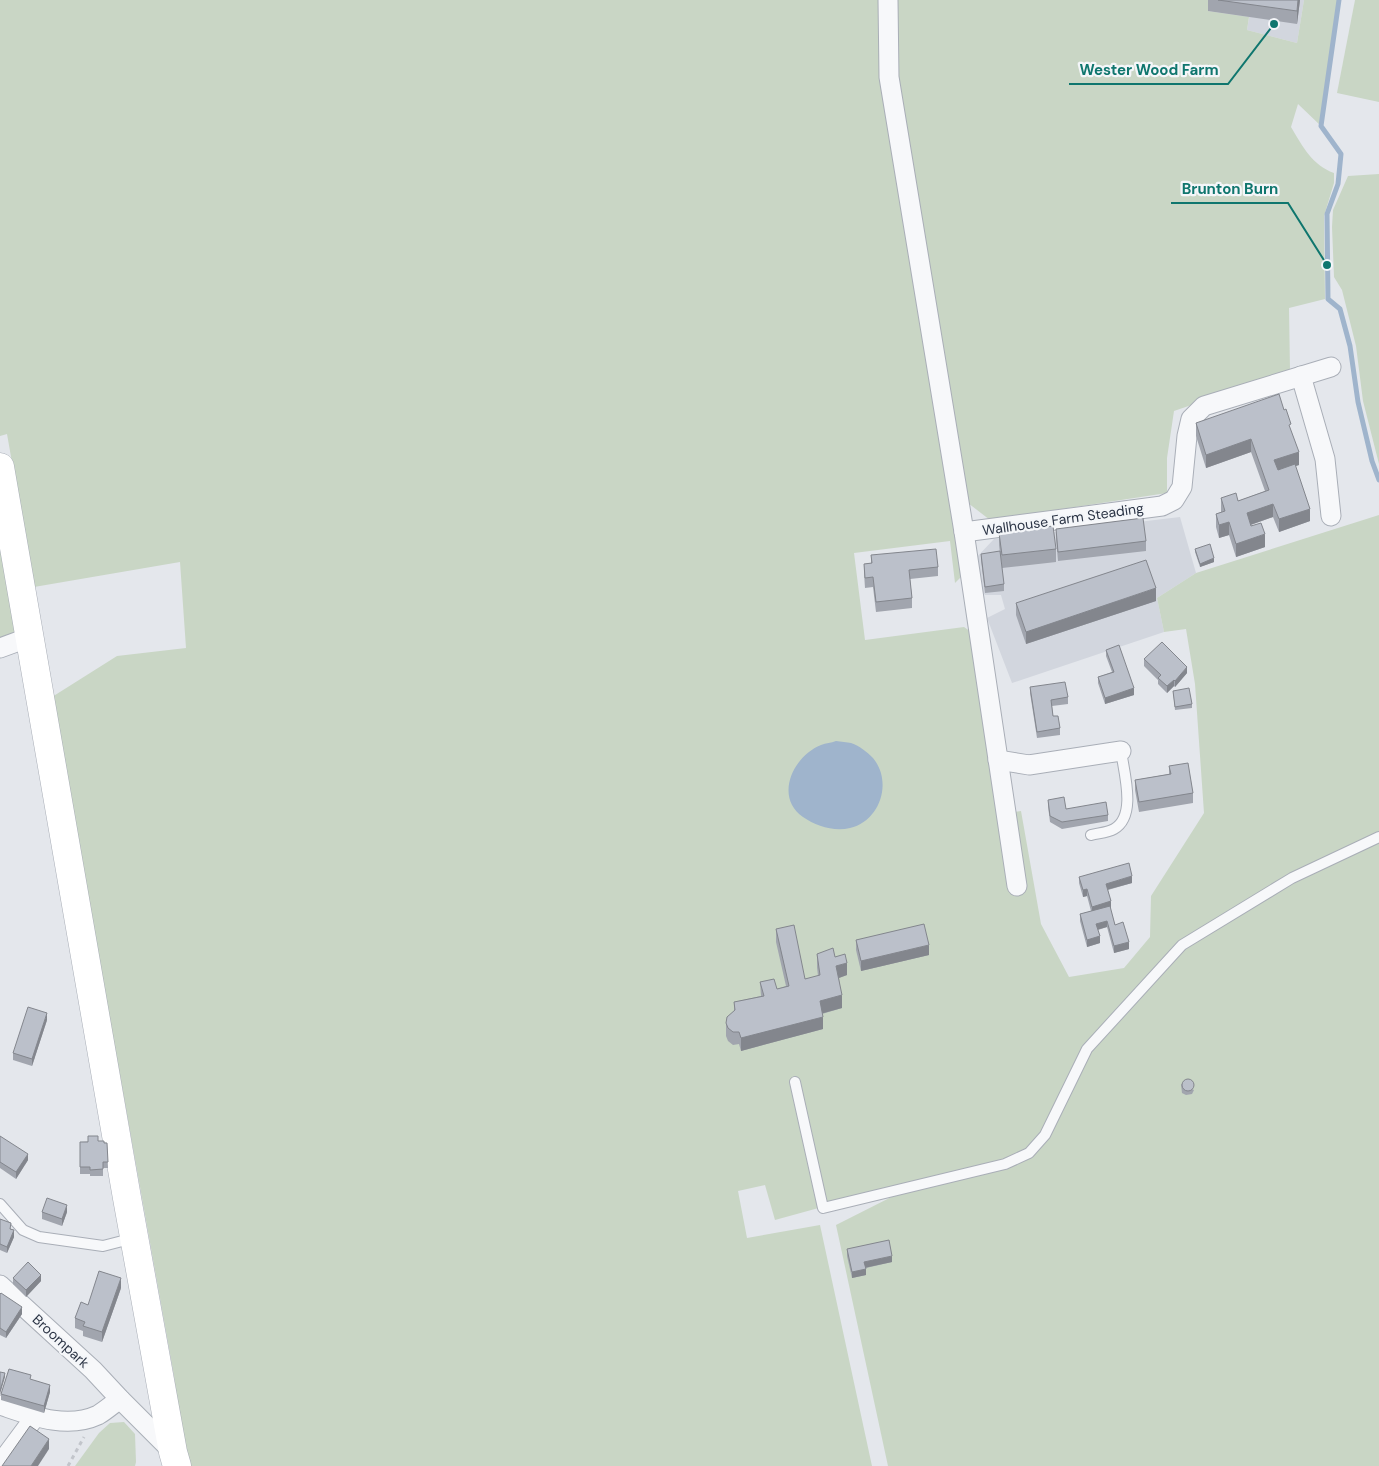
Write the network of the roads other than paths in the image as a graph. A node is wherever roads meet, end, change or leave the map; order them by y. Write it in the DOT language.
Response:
graph roads {
  1 [pos="888,0"];
  2 [pos="1332,367"];
  3 [pos="1301,376"];
  4 [pos="0,467"];
  5 [pos="1331,516"];
  6 [pos="964,532"];
  7 [pos="30,637"];
  8 [pos="0,648"];
  9 [pos="1121,751"];
  10 [pos="998,760"];
  11 [pos="1091,835"];
  12 [pos="1379,837"];
  13 [pos="1017,886"];
  14 [pos="795,1082"];
  15 [pos="0,1204"];
  16 [pos="135,1238"];
  17 [pos="0,1285"];
  18 [pos="120,1399"];
  19 [pos="0,1405"];
  20 [pos="35,1417"];
  21 [pos="175,1459"];
  22 [pos="0,1464"];
  1 -- 6 [label="street"];
  2 -- 3 [label="street"];
  3 -- 5 [label="street"];
  3 -- 6 [label="street, Wallhouse Farm Steading"];
  4 -- 7 [label="main road"];
  6 -- 10 [label="street"];
  7 -- 8 [label="street"];
  7 -- 16 [label="main road"];
  9 -- 10 [label="street"];
  9 -- 11 [label="lane"];
  10 -- 13 [label="street"];
  12 -- 14 [label="lane"];
  15 -- 16 [label="lane"];
  16 -- 21 [label="main road"];
  17 -- 18 [label="street, Broompark"];
  18 -- 20 [label="street"];
  18 -- 21 [label="street, Broompark"];
  19 -- 20 [label="street"];
  20 -- 22 [label="street"];
}
